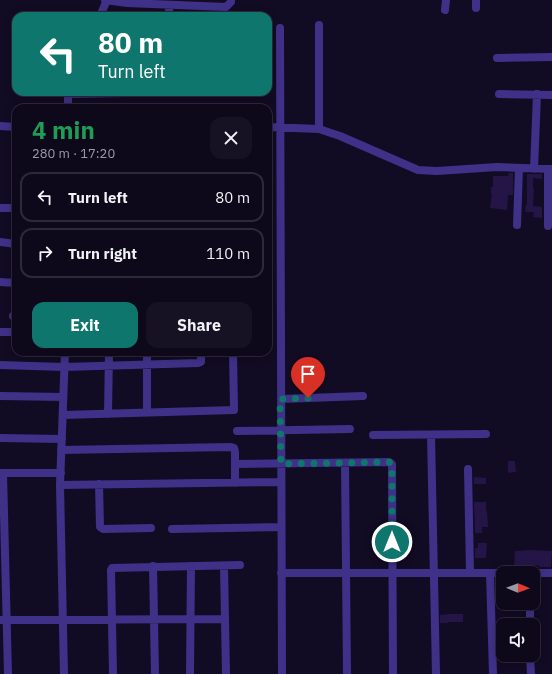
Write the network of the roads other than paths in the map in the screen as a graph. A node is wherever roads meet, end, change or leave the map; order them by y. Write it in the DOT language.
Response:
graph roads {
  1 [pos="106,0"];
  2 [pos="231,0"];
  3 [pos="446,0"];
  4 [pos="127,1"];
  5 [pos="169,5"];
  6 [pos="445,10"];
  7 [pos="102,12"];
  8 [pos="169,12"];
  9 [pos="319,25"];
  10 [pos="280,28"];
  11 [pos="552,57"];
  12 [pos="497,58"];
  13 [pos="498,94"];
  14 [pos="537,94"];
  15 [pos="552,95"];
  16 [pos="0,126"];
  17 [pos="12,127"];
  18 [pos="272,127"];
  19 [pos="280,127"];
  20 [pos="319,129"];
  21 [pos="519,168"];
  22 [pos="534,169"];
  23 [pos="550,169"];
  24 [pos="0,208"];
  25 [pos="12,208"];
  26 [pos="517,226"];
  27 [pos="548,226"];
  28 [pos="0,242"];
  29 [pos="12,244"];
  30 [pos="0,282"];
  31 [pos="12,283"];
  32 [pos="0,332"];
  33 [pos="12,332"];
  34 [pos="65,356"];
  35 [pos="109,356"];
  36 [pos="147,356"];
  37 [pos="201,356"];
  38 [pos="233,356"];
  39 [pos="147,364"];
  40 [pos="0,365"];
  41 [pos="108,365"];
  42 [pos="64,367"];
  43 [pos="0,396"];
  44 [pos="363,396"];
  45 [pos="63,397"];
  46 [pos="280,399"];
  47 [pos="147,412"];
  48 [pos="108,414"];
  49 [pos="63,415"];
  50 [pos="350,428"];
  51 [pos="281,430"];
  52 [pos="237,431"];
  53 [pos="486,434"];
  54 [pos="373,435"];
  55 [pos="431,435"];
  56 [pos="0,438"];
  57 [pos="62,439"];
  58 [pos="61,450"];
  59 [pos="345,463"];
  60 [pos="235,464"];
  61 [pos="281,464"];
  62 [pos="468,469"];
  63 [pos="61,473"];
  64 [pos="1,474"];
  65 [pos="235,482"];
  66 [pos="281,482"];
  67 [pos="99,484"];
  68 [pos="60,485"];
  69 [pos="281,527"];
  70 [pos="151,528"];
  71 [pos="172,529"];
  72 [pos="240,565"];
  73 [pos="153,566"];
  74 [pos="191,566"];
  75 [pos="224,566"];
  76 [pos="3,571"];
  77 [pos="346,572"];
  78 [pos="281,573"];
  79 [pos="392,573"];
  80 [pos="435,573"];
  81 [pos="470,573"];
  82 [pos="490,573"];
  83 [pos="496,573"];
  84 [pos="540,573"];
  85 [pos="552,573"];
  86 [pos="112,619"];
  87 [pos="154,619"];
  88 [pos="191,619"];
  89 [pos="225,619"];
  90 [pos="3,620"];
  91 [pos="64,620"];
  92 [pos="4,657"];
  93 [pos="530,662"];
  94 [pos="8,674"];
  95 [pos="64,674"];
  96 [pos="113,674"];
  97 [pos="154,674"];
  98 [pos="190,674"];
  99 [pos="226,674"];
  100 [pos="282,674"];
  101 [pos="347,674"];
  102 [pos="393,674"];
  103 [pos="436,674"];
  104 [pos="493,674"];
  105 [pos="530,674"];
  1 -- 4 [label="street"];
  1 -- 7 [label="street"];
  2 -- 5 [label="street"];
  3 -- 6 [label="street"];
  4 -- 5 [label="street"];
  5 -- 8 [label="street"];
  9 -- 20 [label="street"];
  10 -- 19 [label="street"];
  11 -- 12 [label="street"];
  13 -- 14 [label="street"];
  14 -- 15 [label="street"];
  14 -- 22 [label="street"];
  16 -- 17 [label="street"];
  18 -- 19 [label="street"];
  19 -- 20 [label="street"];
  19 -- 46 [label="street"];
  20 -- 21 [label="street"];
  21 -- 22 [label="street"];
  21 -- 26 [label="street"];
  22 -- 23 [label="street"];
  23 -- 27 [label="street"];
  24 -- 25 [label="street"];
  28 -- 29 [label="street"];
  30 -- 31 [label="street"];
  32 -- 33 [label="street"];
  34 -- 42 [label="street"];
  35 -- 41 [label="street"];
  36 -- 39 [label="street"];
  37 -- 39 [label="street"];
  38 -- 47 [label="street"];
  39 -- 41 [label="street"];
  39 -- 47 [label="street"];
  40 -- 42 [label="street"];
  41 -- 42 [label="street"];
  41 -- 48 [label="street"];
  42 -- 45 [label="street"];
  43 -- 45 [label="street"];
  44 -- 46 [label="street"];
  45 -- 49 [label="street"];
  46 -- 51 [label="street"];
  47 -- 48 [label="street"];
  48 -- 49 [label="street"];
  49 -- 57 [label="street"];
  50 -- 51 [label="street"];
  51 -- 52 [label="street"];
  51 -- 61 [label="street"];
  53 -- 55 [label="street"];
  54 -- 55 [label="street"];
  55 -- 80 [label="street"];
  56 -- 57 [label="street"];
  57 -- 58 [label="street"];
  58 -- 60 [label="street"];
  58 -- 63 [label="street"];
  59 -- 61 [label="street"];
  59 -- 77 [label="street"];
  59 -- 79 [label="street"];
  60 -- 61 [label="street"];
  60 -- 65 [label="street"];
  61 -- 66 [label="street"];
  62 -- 81 [label="street"];
  63 -- 64 [label="street"];
  63 -- 68 [label="street"];
  64 -- 76 [label="street"];
  65 -- 66 [label="street"];
  65 -- 67 [label="street"];
  66 -- 69 [label="street"];
  67 -- 68 [label="street"];
  67 -- 70 [label="street"];
  68 -- 91 [label="street"];
  69 -- 71 [label="street"];
  69 -- 78 [label="street"];
  72 -- 75 [label="street"];
  73 -- 74 [label="street"];
  73 -- 86 [label="street"];
  73 -- 87 [label="street"];
  74 -- 75 [label="street"];
  74 -- 88 [label="street"];
  75 -- 89 [label="street"];
  76 -- 90 [label="street"];
  77 -- 78 [label="street"];
  77 -- 79 [label="street"];
  77 -- 101 [label="street"];
  78 -- 100 [label="street"];
  79 -- 80 [label="street"];
  79 -- 102 [label="street"];
  80 -- 81 [label="street"];
  80 -- 103 [label="street"];
  81 -- 82 [label="street"];
  82 -- 83 [label="street"];
  82 -- 104 [label="street"];
  84 -- 85 [label="street"];
  86 -- 87 [label="street"];
  86 -- 91 [label="street"];
  86 -- 96 [label="street"];
  87 -- 88 [label="street"];
  87 -- 97 [label="street"];
  88 -- 89 [label="street"];
  88 -- 98 [label="street"];
  89 -- 99 [label="street"];
  90 -- 91 [label="street"];
  90 -- 92 [label="street"];
  91 -- 95 [label="street"];
  92 -- 94 [label="street"];
  93 -- 105 [label="street"];
}
